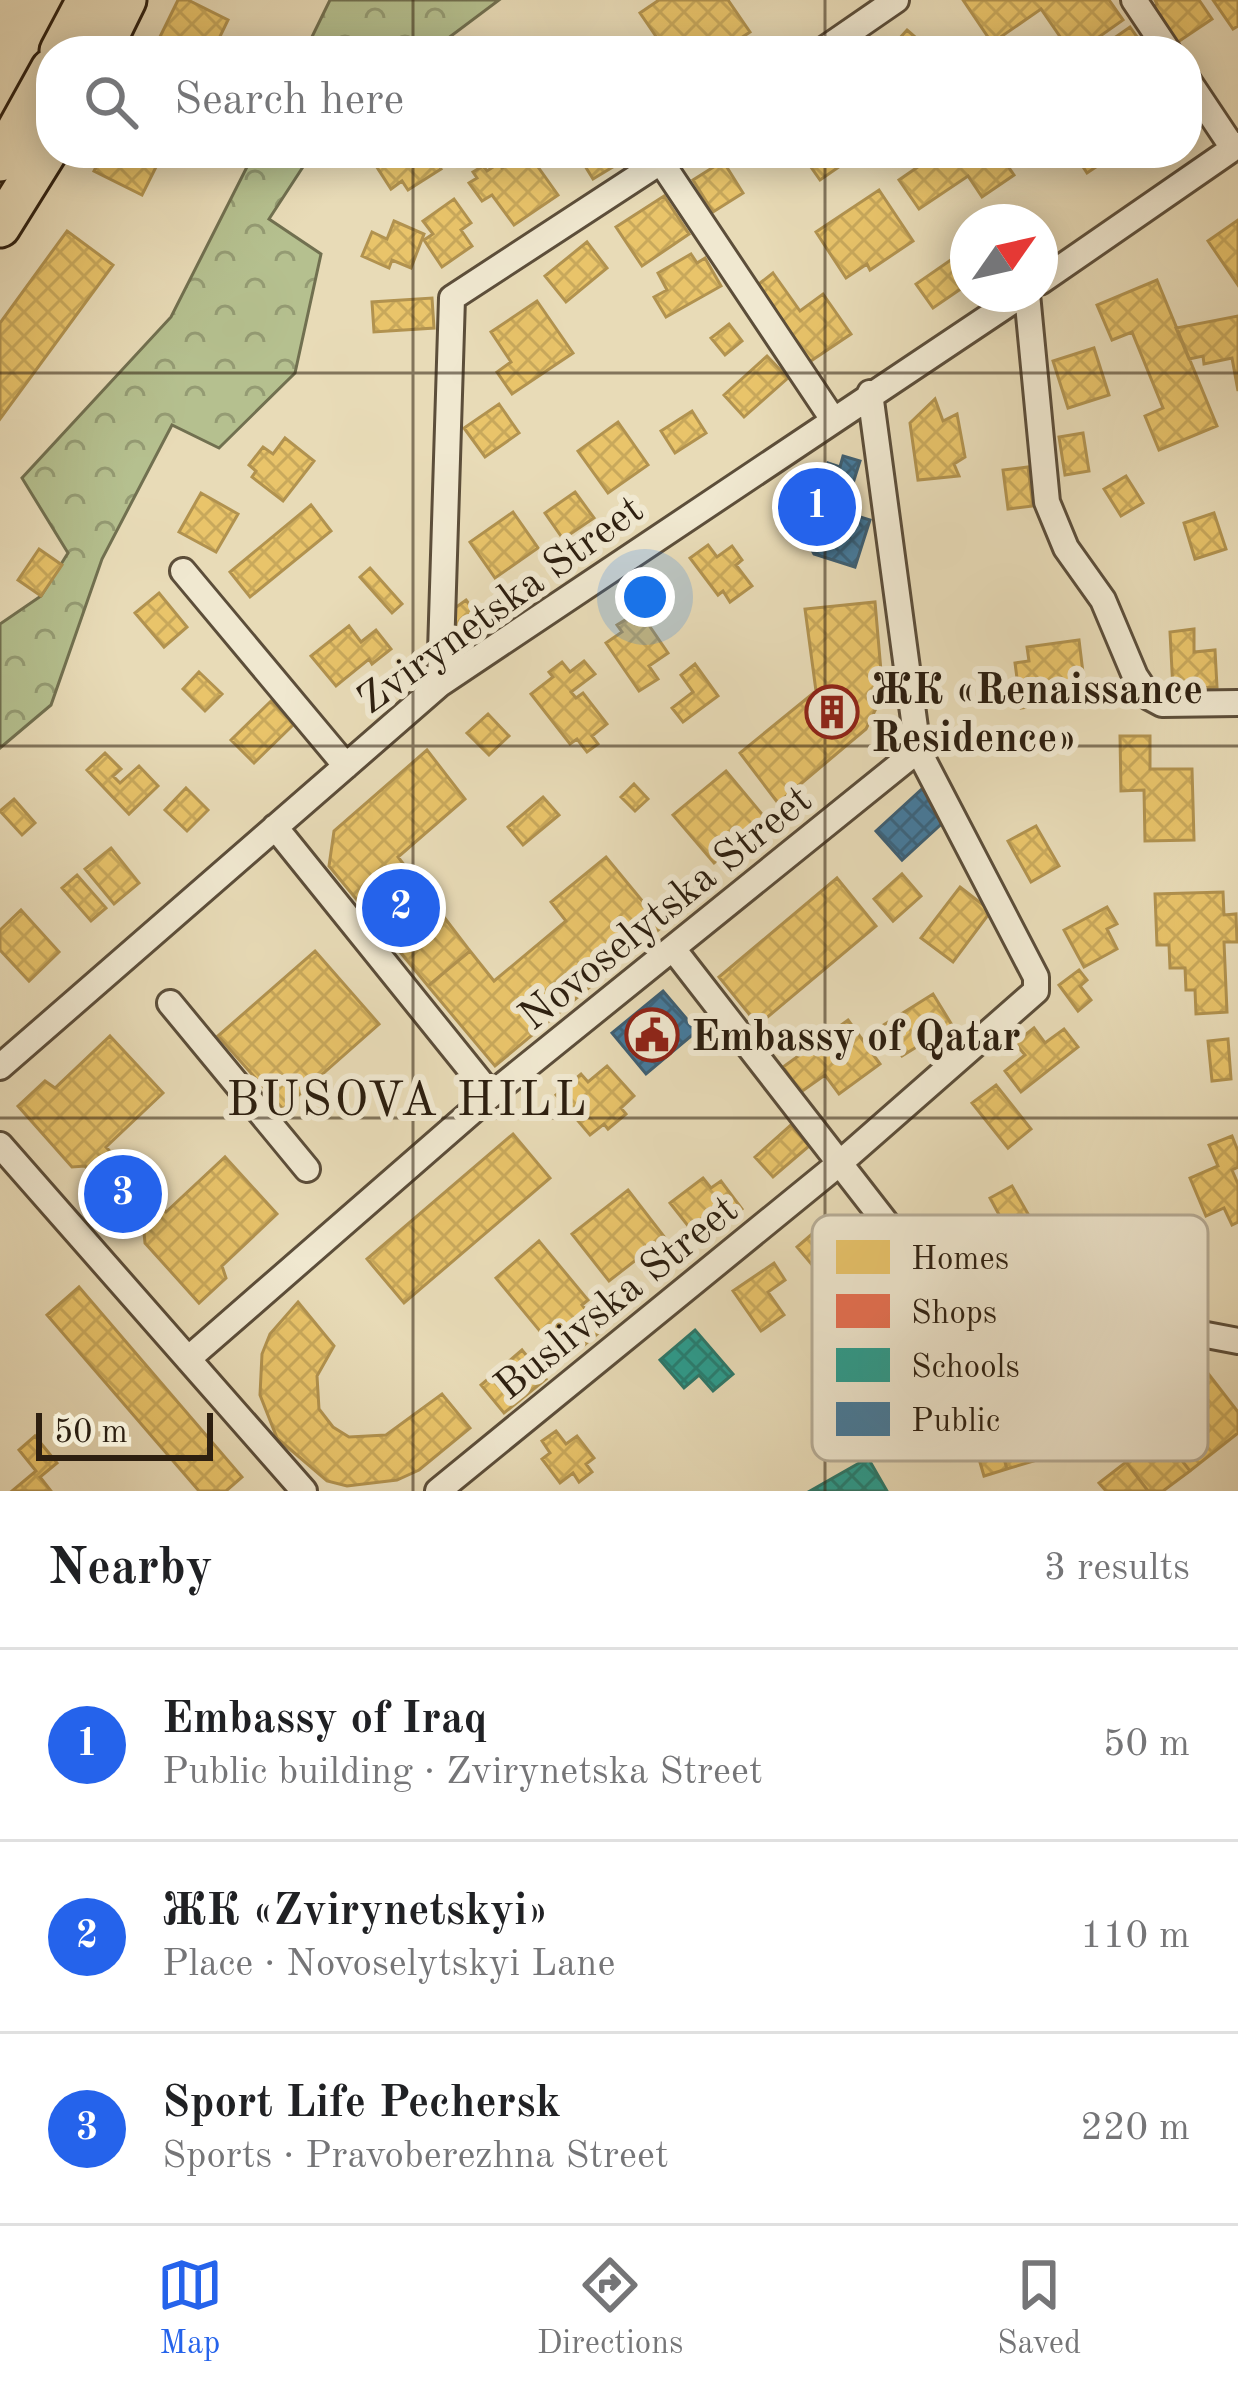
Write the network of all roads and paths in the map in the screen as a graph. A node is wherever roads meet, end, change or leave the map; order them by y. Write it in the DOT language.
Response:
graph roads {
  1 [pos="87,0"];
  2 [pos="126,0"];
  3 [pos="896,0"];
  4 [pos="1134,0"];
  5 [pos="68,36"];
  6 [pos="108,36"];
  7 [pos="844,36"];
  8 [pos="1158,36"];
  9 [pos="36,96"];
  10 [pos="1202,100"];
  11 [pos="1236,146"];
  12 [pos="0,161"];
  13 [pos="37,168"];
  14 [pos="653,168"];
  15 [pos="674,168"];
  16 [pos="0,227"];
  17 [pos="1058,270"];
  18 [pos="997,312"];
  19 [pos="1030,312"];
  20 [pos="870,393"];
  21 [pos="832,418"];
  22 [pos="182,571"];
  23 [pos="440,684"];
  24 [pos="1238,703"];
  25 [pos="918,750"];
  26 [pos="346,766"];
  27 [pos="275,827"];
  28 [pos="674,950"];
  29 [pos="170,1003"];
  30 [pos="0,1067"];
  31 [pos="491,1095"];
  32 [pos="0,1145"];
  33 [pos="841,1162"];
  34 [pos="307,1169"];
  35 [pos="882,1215"];
  36 [pos="1208,1335"];
  37 [pos="1238,1341"];
  38 [pos="188,1359"];
  39 [pos="304,1491"];
  40 [pos="438,1491"];
  1 -- 5 [label="main road"];
  2 -- 6 [label="main road"];
  3 -- 7 [label="street"];
  4 -- 8 [label="street"];
  9 -- 12 [label="main road"];
  10 -- 11 [label="street"];
  11 -- 17 [label="street"];
  13 -- 16 [label="main road"];
  14 -- 23 [label="street"];
  15 -- 21 [label="street"];
  18 -- 20 [label="street, Zvirynetska Street"];
  19 -- 24 [label="street"];
  20 -- 21 [label="street, Zvirynetska Street"];
  20 -- 25 [label="street"];
  21 -- 23 [label="street, Zvirynetska Street"];
  22 -- 26 [label="street"];
  23 -- 26 [label="street, Zvirynetska Street"];
  25 -- 28 [label="street, Novoselytska Street"];
  25 -- 33 [label="street, Buslivska Street"];
  26 -- 27 [label="street, Zvirynetska Street"];
  27 -- 30 [label="street, Zvirynetska Street"];
  27 -- 31 [label="street"];
  28 -- 31 [label="street, Novoselytska Street"];
  28 -- 33 [label="street"];
  29 -- 34 [label="street"];
  31 -- 38 [label="street, Novoselytska Street"];
  32 -- 38 [label="street"];
  33 -- 35 [label="street"];
  33 -- 40 [label="street, Buslivska Street"];
  36 -- 37 [label="street"];
  38 -- 39 [label="street"];
}
